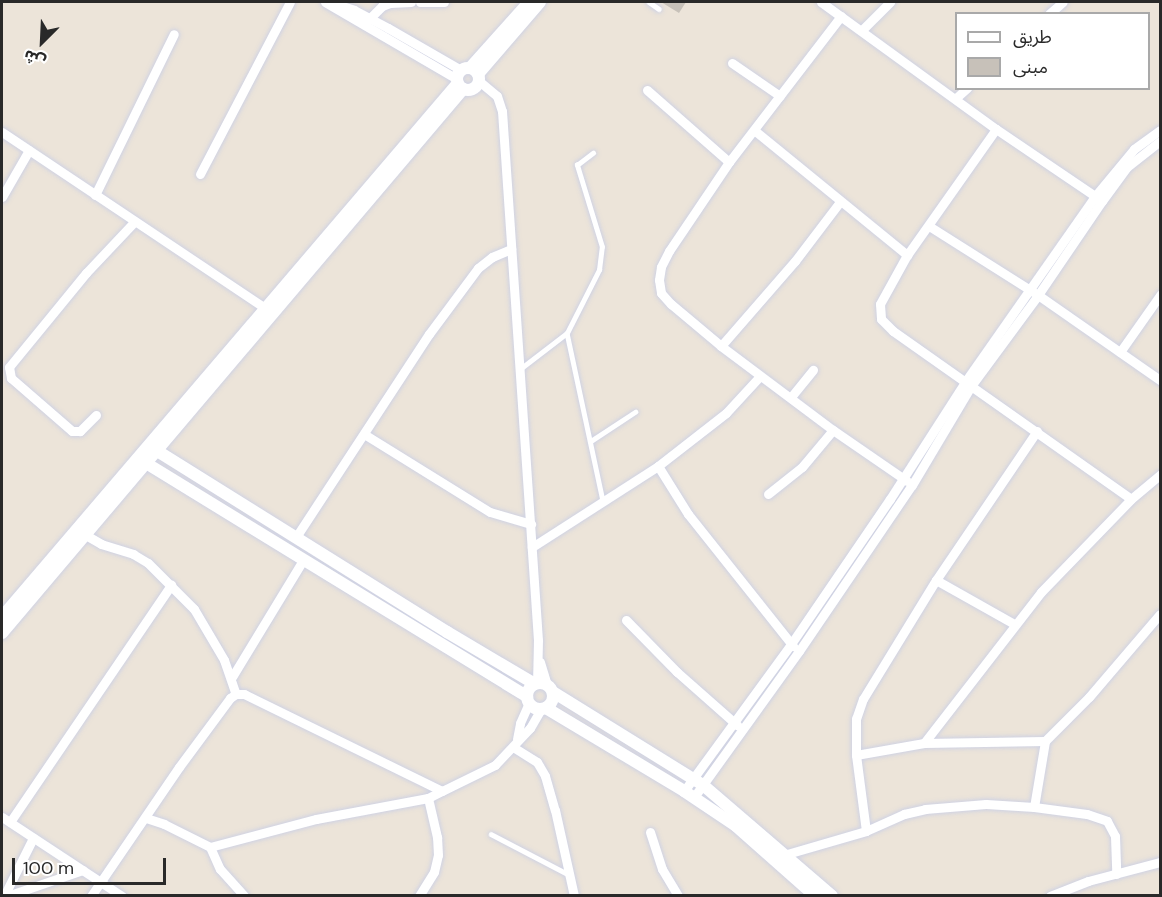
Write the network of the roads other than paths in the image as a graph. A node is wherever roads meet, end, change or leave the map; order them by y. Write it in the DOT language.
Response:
graph roads {
  1 [pos="290,2"];
  2 [pos="326,2"];
  3 [pos="411,2"];
  4 [pos="420,2"];
  5 [pos="444,2"];
  6 [pos="529,2"];
  7 [pos="540,2"];
  8 [pos="649,2"];
  9 [pos="821,2"];
  10 [pos="890,2"];
  11 [pos="1063,2"];
  12 [pos="658,9"];
  13 [pos="1051,12"];
  14 [pos="840,16"];
  15 [pos="370,18"];
  16 [pos="862,30"];
  17 [pos="174,34"];
  18 [pos="732,63"];
  19 [pos="466,78"];
  20 [pos="647,90"];
  21 [pos="965,90"];
  22 [pos="780,96"];
  23 [pos="956,98"];
  24 [pos="996,129"];
  25 [pos="753,130"];
  26 [pos="1161,130"];
  27 [pos="2,132"];
  28 [pos="1161,141"];
  29 [pos="29,150"];
  30 [pos="593,153"];
  31 [pos="729,162"];
  32 [pos="200,174"];
  33 [pos="3,193"];
  34 [pos="95,195"];
  35 [pos="1098,198"];
  36 [pos="839,202"];
  37 [pos="135,221"];
  38 [pos="929,226"];
  39 [pos="511,249"];
  40 [pos="907,255"];
  41 [pos="1034,294"];
  42 [pos="1161,295"];
  43 [pos="264,309"];
  44 [pos="567,333"];
  45 [pos="721,346"];
  46 [pos="1120,352"];
  47 [pos="520,369"];
  48 [pos="813,370"];
  49 [pos="760,376"];
  50 [pos="1161,381"];
  51 [pos="968,384"];
  52 [pos="791,397"];
  53 [pos="635,412"];
  54 [pos="96,415"];
  55 [pos="833,430"];
  56 [pos="1036,430"];
  57 [pos="364,434"];
  58 [pos="591,441"];
  59 [pos="152,448"];
  60 [pos="141,461"];
  61 [pos="658,466"];
  62 [pos="1161,475"];
  63 [pos="903,478"];
  64 [pos="912,484"];
  65 [pos="768,494"];
  66 [pos="1131,499"];
  67 [pos="603,502"];
  68 [pos="531,524"];
  69 [pos="84,534"];
  70 [pos="296,537"];
  71 [pos="532,547"];
  72 [pos="303,560"];
  73 [pos="936,580"];
  74 [pos="171,585"];
  75 [pos="1161,615"];
  76 [pos="2,617"];
  77 [pos="626,620"];
  78 [pos="1014,624"];
  79 [pos="2,633"];
  80 [pos="791,644"];
  81 [pos="799,651"];
  82 [pos="232,677"];
  83 [pos="543,686"];
  84 [pos="236,694"];
  85 [pos="528,700"];
  86 [pos="544,708"];
  87 [pos="734,722"];
  88 [pos="742,729"];
  89 [pos="1045,741"];
  90 [pos="515,743"];
  91 [pos="924,743"];
  92 [pos="856,755"];
  93 [pos="698,782"];
  94 [pos="442,791"];
  95 [pos="689,794"];
  96 [pos="428,798"];
  97 [pos="1034,807"];
  98 [pos="146,818"];
  99 [pos="6,820"];
  100 [pos="866,831"];
  101 [pos="650,832"];
  102 [pos="491,834"];
  103 [pos="33,838"];
  104 [pos="210,847"];
  105 [pos="787,854"];
  106 [pos="1159,860"];
  107 [pos="83,870"];
  108 [pos="1116,874"];
  109 [pos="570,875"];
  110 [pos="101,880"];
  111 [pos="5,896"];
  112 [pos="91,896"];
  113 [pos="122,896"];
  114 [pos="244,896"];
  115 [pos="419,896"];
  116 [pos="574,896"];
  117 [pos="678,896"];
  118 [pos="815,896"];
  119 [pos="832,896"];
  120 [pos="1050,896"];
  1 -- 32 [label="street"];
  2 -- 15 [label="street"];
  2 -- 19 [label="street"];
  3 -- 15 [label="street"];
  4 -- 5 [label="street"];
  6 -- 19 [label="street"];
  7 -- 19 [label="street"];
  8 -- 12 [label="lane"];
  9 -- 14 [label="street"];
  10 -- 16 [label="street"];
  11 -- 13 [label="street"];
  14 -- 16 [label="street"];
  14 -- 22 [label="street"];
  15 -- 19 [label="street"];
  16 -- 23 [label="street"];
  17 -- 34 [label="street"];
  18 -- 22 [label="street"];
  19 -- 39 [label="street"];
  19 -- 43 [label="street"];
  19 -- 59 [label="street"];
  20 -- 31 [label="street"];
  21 -- 23 [label="street"];
  22 -- 25 [label="street"];
  23 -- 24 [label="street"];
  24 -- 35 [label="street"];
  24 -- 38 [label="street"];
  25 -- 31 [label="street"];
  25 -- 36 [label="street"];
  26 -- 35 [label="street"];
  27 -- 29 [label="street"];
  28 -- 35 [label="street"];
  29 -- 33 [label="street"];
  29 -- 34 [label="street"];
  30 -- 44 [label="lane"];
  31 -- 45 [label="street"];
  34 -- 37 [label="street"];
  35 -- 41 [label="street"];
  36 -- 40 [label="street"];
  36 -- 45 [label="street"];
  37 -- 43 [label="street"];
  37 -- 54 [label="street"];
  38 -- 40 [label="street"];
  38 -- 41 [label="street"];
  39 -- 47 [label="street"];
  39 -- 57 [label="street"];
  40 -- 51 [label="street"];
  41 -- 46 [label="street"];
  41 -- 51 [label="street"];
  42 -- 46 [label="street"];
  43 -- 59 [label="street"];
  44 -- 47 [label="lane"];
  44 -- 58 [label="lane"];
  45 -- 49 [label="street"];
  46 -- 50 [label="street"];
  47 -- 68 [label="street"];
  48 -- 52 [label="street"];
  49 -- 52 [label="street"];
  49 -- 61 [label="street"];
  51 -- 56 [label="street"];
  51 -- 63 [label="street"];
  51 -- 64 [label="street"];
  52 -- 55 [label="street"];
  53 -- 58 [label="lane"];
  55 -- 63 [label="street"];
  55 -- 65 [label="street"];
  56 -- 66 [label="street"];
  56 -- 73 [label="street"];
  57 -- 68 [label="street"];
  57 -- 70 [label="street"];
  58 -- 67 [label="lane"];
  59 -- 60 [label="street"];
  59 -- 70 [label="street"];
  60 -- 69 [label="street"];
  60 -- 72 [label="street"];
  60 -- 76 [label="street"];
  61 -- 67 [label="street"];
  61 -- 80 [label="street"];
  62 -- 66 [label="street"];
  63 -- 64 [label="street"];
  63 -- 80 [label="street"];
  64 -- 81 [label="street"];
  66 -- 78 [label="street"];
  67 -- 71 [label="street"];
  68 -- 71 [label="street"];
  69 -- 74 [label="street"];
  69 -- 79 [label="street"];
  70 -- 83 [label="street"];
  71 -- 83 [label="street"];
  72 -- 82 [label="street"];
  72 -- 85 [label="street"];
  73 -- 78 [label="street"];
  73 -- 92 [label="street"];
  74 -- 82 [label="street"];
  74 -- 99 [label="street"];
  75 -- 89 [label="street"];
  77 -- 87 [label="street"];
  78 -- 91 [label="street"];
  80 -- 81 [label="street"];
  80 -- 87 [label="street"];
  81 -- 88 [label="street"];
  82 -- 84 [label="street"];
  83 -- 85 [label="street"];
  83 -- 86 [label="street"];
  83 -- 93 [label="street"];
  84 -- 94 [label="street"];
  84 -- 98 [label="street"];
  85 -- 86 [label="street"];
  85 -- 90 [label="street"];
  86 -- 90 [label="street"];
  86 -- 95 [label="street"];
  87 -- 88 [label="street"];
  87 -- 93 [label="street"];
  88 -- 93 [label="street"];
  89 -- 91 [label="street"];
  89 -- 97 [label="street"];
  90 -- 94 [label="street"];
  90 -- 109 [label="street"];
  91 -- 92 [label="street"];
  92 -- 100 [label="street"];
  93 -- 95 [label="street"];
  93 -- 105 [label="street"];
  94 -- 96 [label="street"];
  95 -- 118 [label="street"];
  96 -- 104 [label="street"];
  96 -- 115 [label="street"];
  97 -- 100 [label="street"];
  97 -- 108 [label="street"];
  98 -- 104 [label="street"];
  98 -- 110 [label="street"];
  99 -- 103 [label="street"];
  100 -- 105 [label="street"];
  101 -- 117 [label="street"];
  102 -- 109 [label="lane"];
  103 -- 107 [label="street"];
  103 -- 111 [label="street"];
  104 -- 114 [label="street"];
  105 -- 119 [label="street"];
  106 -- 108 [label="street"];
  107 -- 110 [label="street"];
  107 -- 111 [label="street"];
  108 -- 120 [label="street"];
  109 -- 116 [label="street"];
  110 -- 112 [label="street"];
  110 -- 113 [label="street"];
}
